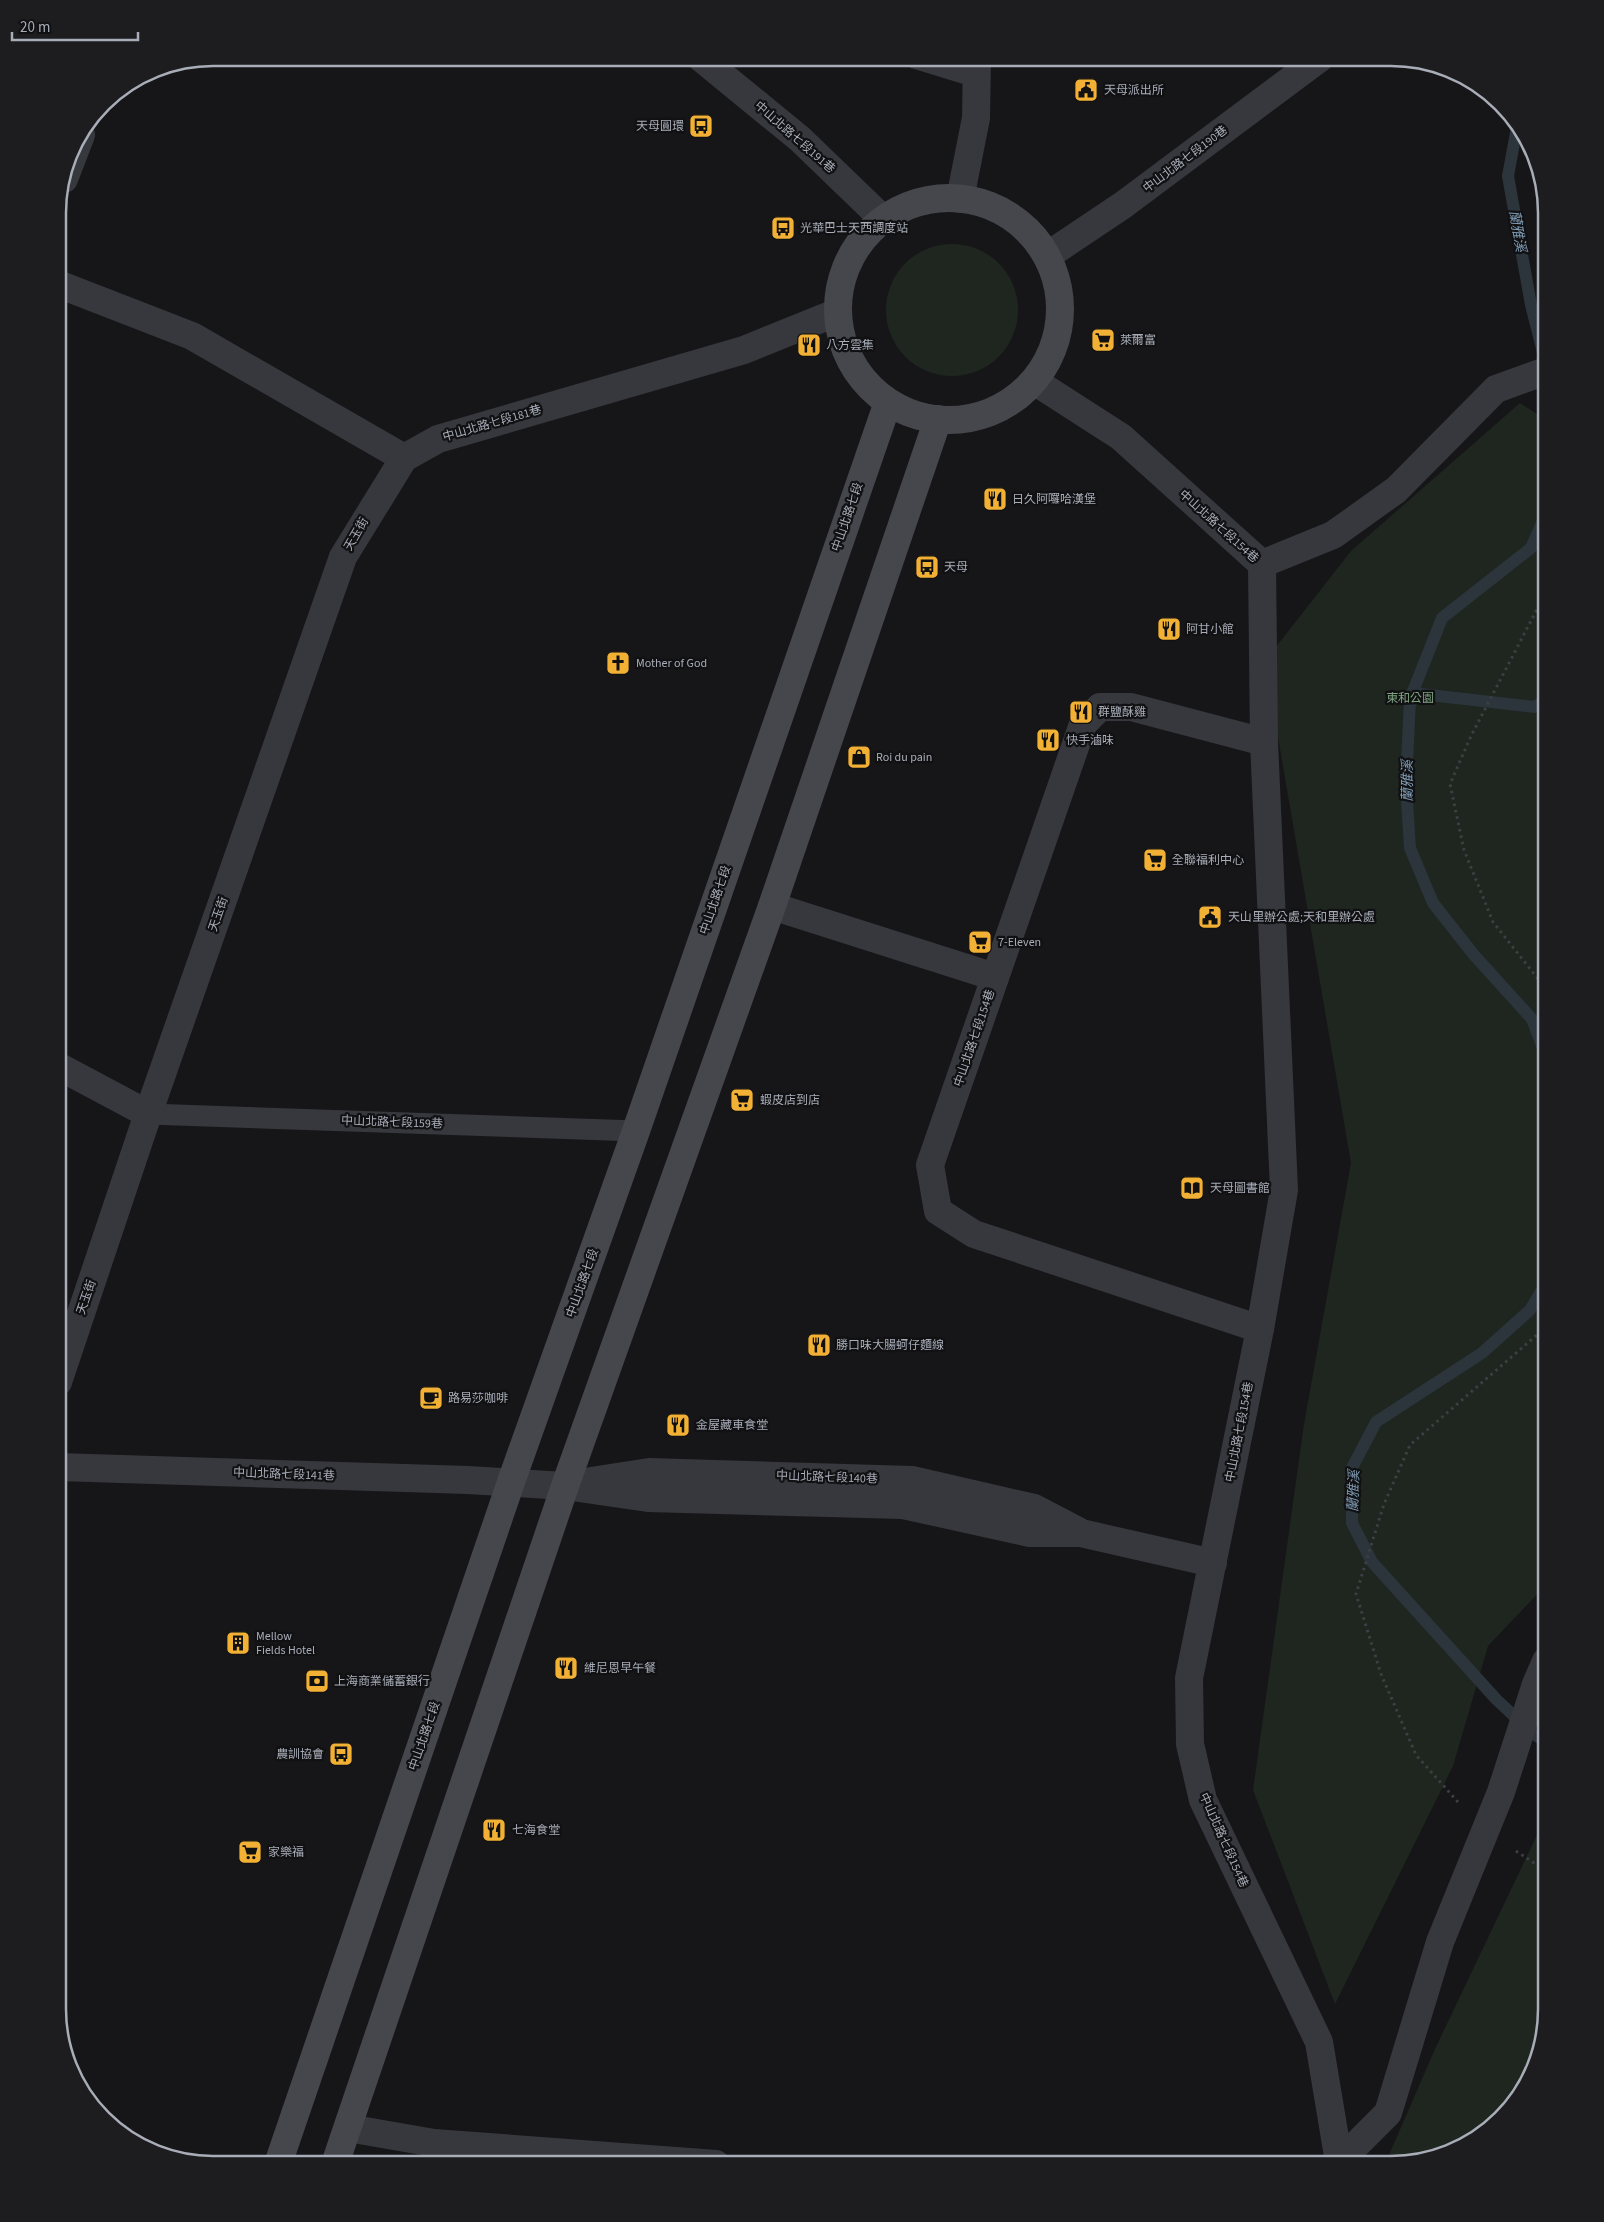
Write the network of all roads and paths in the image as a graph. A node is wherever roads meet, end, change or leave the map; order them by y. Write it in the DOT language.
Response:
graph roads {
  1 [pos="712,67"];
  2 [pos="977,67"];
  3 [pos="1308,67"];
  4 [pos="960,199"];
  5 [pos="884,220"];
  6 [pos="1047,256"];
  7 [pos="67,287"];
  8 [pos="838,312"];
  9 [pos="1538,374"];
  10 [pos="1034,381"];
  11 [pos="888,402"];
  12 [pos="938,419"];
  13 [pos="404,458"];
  14 [pos="1262,564"];
  15 [pos="1538,607"];
  16 [pos="1264,742"];
  17 [pos="772,906"];
  18 [pos="995,977"];
  19 [pos="1538,979"];
  20 [pos="67,1071"];
  21 [pos="148,1114"];
  22 [pos="636,1131"];
  23 [pos="1260,1329"];
  24 [pos="1538,1334"];
  25 [pos="66,1357"];
  26 [pos="66,1467"];
  27 [pos="510,1482"];
  28 [pos="565,1486"];
  29 [pos="1213,1563"];
  30 [pos="1538,1679"];
  31 [pos="1485,1831"];
  32 [pos="348,2128"];
  33 [pos="281,2155"];
  34 [pos="338,2155"];
  35 [pos="600,2155"];
  36 [pos="1337,2156"];
  37 [pos="1345,2156"];
  1 -- 5 [label="street, 中山北路七段191巷"];
  2 -- 4 [label="street"];
  3 -- 6 [label="street, 中山北路七段190巷"];
  4 -- 5 [label="main road"];
  4 -- 6 [label="main road"];
  5 -- 8 [label="main road"];
  6 -- 10 [label="main road"];
  7 -- 13 [label="street"];
  8 -- 11 [label="main road"];
  8 -- 13 [label="street, 中山北路七段181巷"];
  9 -- 14 [label="street"];
  10 -- 12 [label="main road"];
  10 -- 14 [label="street, 中山北路七段154巷"];
  11 -- 12 [label="main road"];
  11 -- 22 [label="main road, 中山北路七段"];
  12 -- 17 [label="main road"];
  13 -- 21 [label="street, 天玉街"];
  14 -- 16 [label="street, 中山北路七段154巷"];
  15 -- 19 [label="path"];
  16 -- 18 [label="street, 中山北路七段154巷"];
  16 -- 23 [label="street, 中山北路七段154巷"];
  17 -- 18 [label="street"];
  17 -- 28 [label="main road"];
  18 -- 23 [label="street, 中山北路七段154巷"];
  20 -- 21 [label="street"];
  21 -- 22 [label="lane, 中山北路七段159巷"];
  21 -- 25 [label="street, 天玉街"];
  22 -- 27 [label="main road, 中山北路七段"];
  23 -- 29 [label="street, 中山北路七段154巷"];
  24 -- 31 [label="path"];
  26 -- 27 [label="street, 中山北路七段141巷"];
  27 -- 28 [label="street, 中山北路七段140巷"];
  27 -- 33 [label="main road, 中山北路七段"];
  28 -- 29 [label="street, 中山北路七段140巷"];
  28 -- 32 [label="main road"];
  29 -- 36 [label="street, 中山北路七段154巷"];
  30 -- 31 [label="street"];
  31 -- 37 [label="street"];
  32 -- 34 [label="main road"];
  32 -- 35 [label="street"];
}
